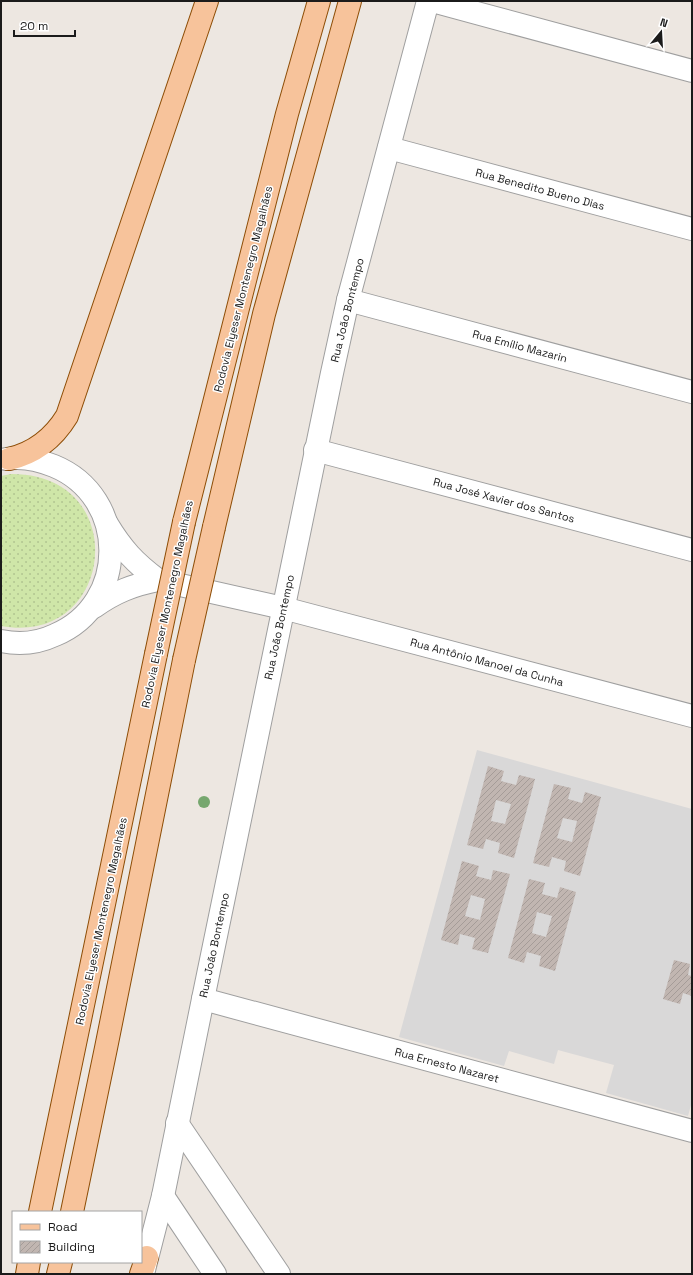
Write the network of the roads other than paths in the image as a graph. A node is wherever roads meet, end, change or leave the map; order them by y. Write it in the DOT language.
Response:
graph roads {
  1 [pos="208,1"];
  2 [pos="319,1"];
  3 [pos="350,1"];
  4 [pos="428,1"];
  5 [pos="432,1"];
  6 [pos="692,71"];
  7 [pos="389,148"];
  8 [pos="692,229"];
  9 [pos="348,300"];
  10 [pos="692,392"];
  11 [pos="315,450"];
  12 [pos="5,459"];
  13 [pos="107,524"];
  14 [pos="692,550"];
  15 [pos="158,580"];
  16 [pos="283,608"];
  17 [pos="90,609"];
  18 [pos="1,641"];
  19 [pos="692,716"];
  20 [pos="203,999"];
  21 [pos="177,1123"];
  22 [pos="692,1131"];
  23 [pos="163,1196"];
  24 [pos="40,1211"];
  25 [pos="72,1211"];
  26 [pos="30,1263"];
  27 [pos="61,1263"];
  28 [pos="144,1268"];
  29 [pos="27,1274"];
  30 [pos="58,1274"];
  31 [pos="215,1274"];
  32 [pos="279,1274"];
  1 -- 12 [label="main road"];
  2 -- 24 [label="main road, Rodovia Elyeser Montenegro Magalhães, bridge"];
  3 -- 25 [label="main road, bridge"];
  4 -- 7 [label="street, Rua João Bontempo"];
  5 -- 6 [label="street"];
  7 -- 8 [label="street, Rua Benedito Bueno Dias"];
  7 -- 9 [label="street, Rua João Bontempo"];
  9 -- 10 [label="street, Rua Emílio Mazarin"];
  9 -- 11 [label="street, Rua João Bontempo"];
  11 -- 14 [label="street, Rua José Xavier dos Santos"];
  11 -- 16 [label="street, Rua João Bontempo"];
  12 -- 13 [label="street"];
  13 -- 15 [label="street"];
  13 -- 17 [label="street"];
  15 -- 16 [label="street, Rua Antônio Manoel da Cunha"];
  15 -- 17 [label="street"];
  16 -- 19 [label="street, Rua Antônio Manoel da Cunha"];
  16 -- 20 [label="street, Rua João Bontempo"];
  17 -- 18 [label="street"];
  20 -- 21 [label="street, Rua João Bontempo"];
  20 -- 22 [label="street, Rua Ernesto Nazaret"];
  21 -- 23 [label="street, Rua João Bontempo"];
  21 -- 32 [label="street"];
  23 -- 28 [label="street, Rua João Bontempo"];
  23 -- 31 [label="street"];
  26 -- 29 [label="main road"];
  27 -- 30 [label="main road"];
}
